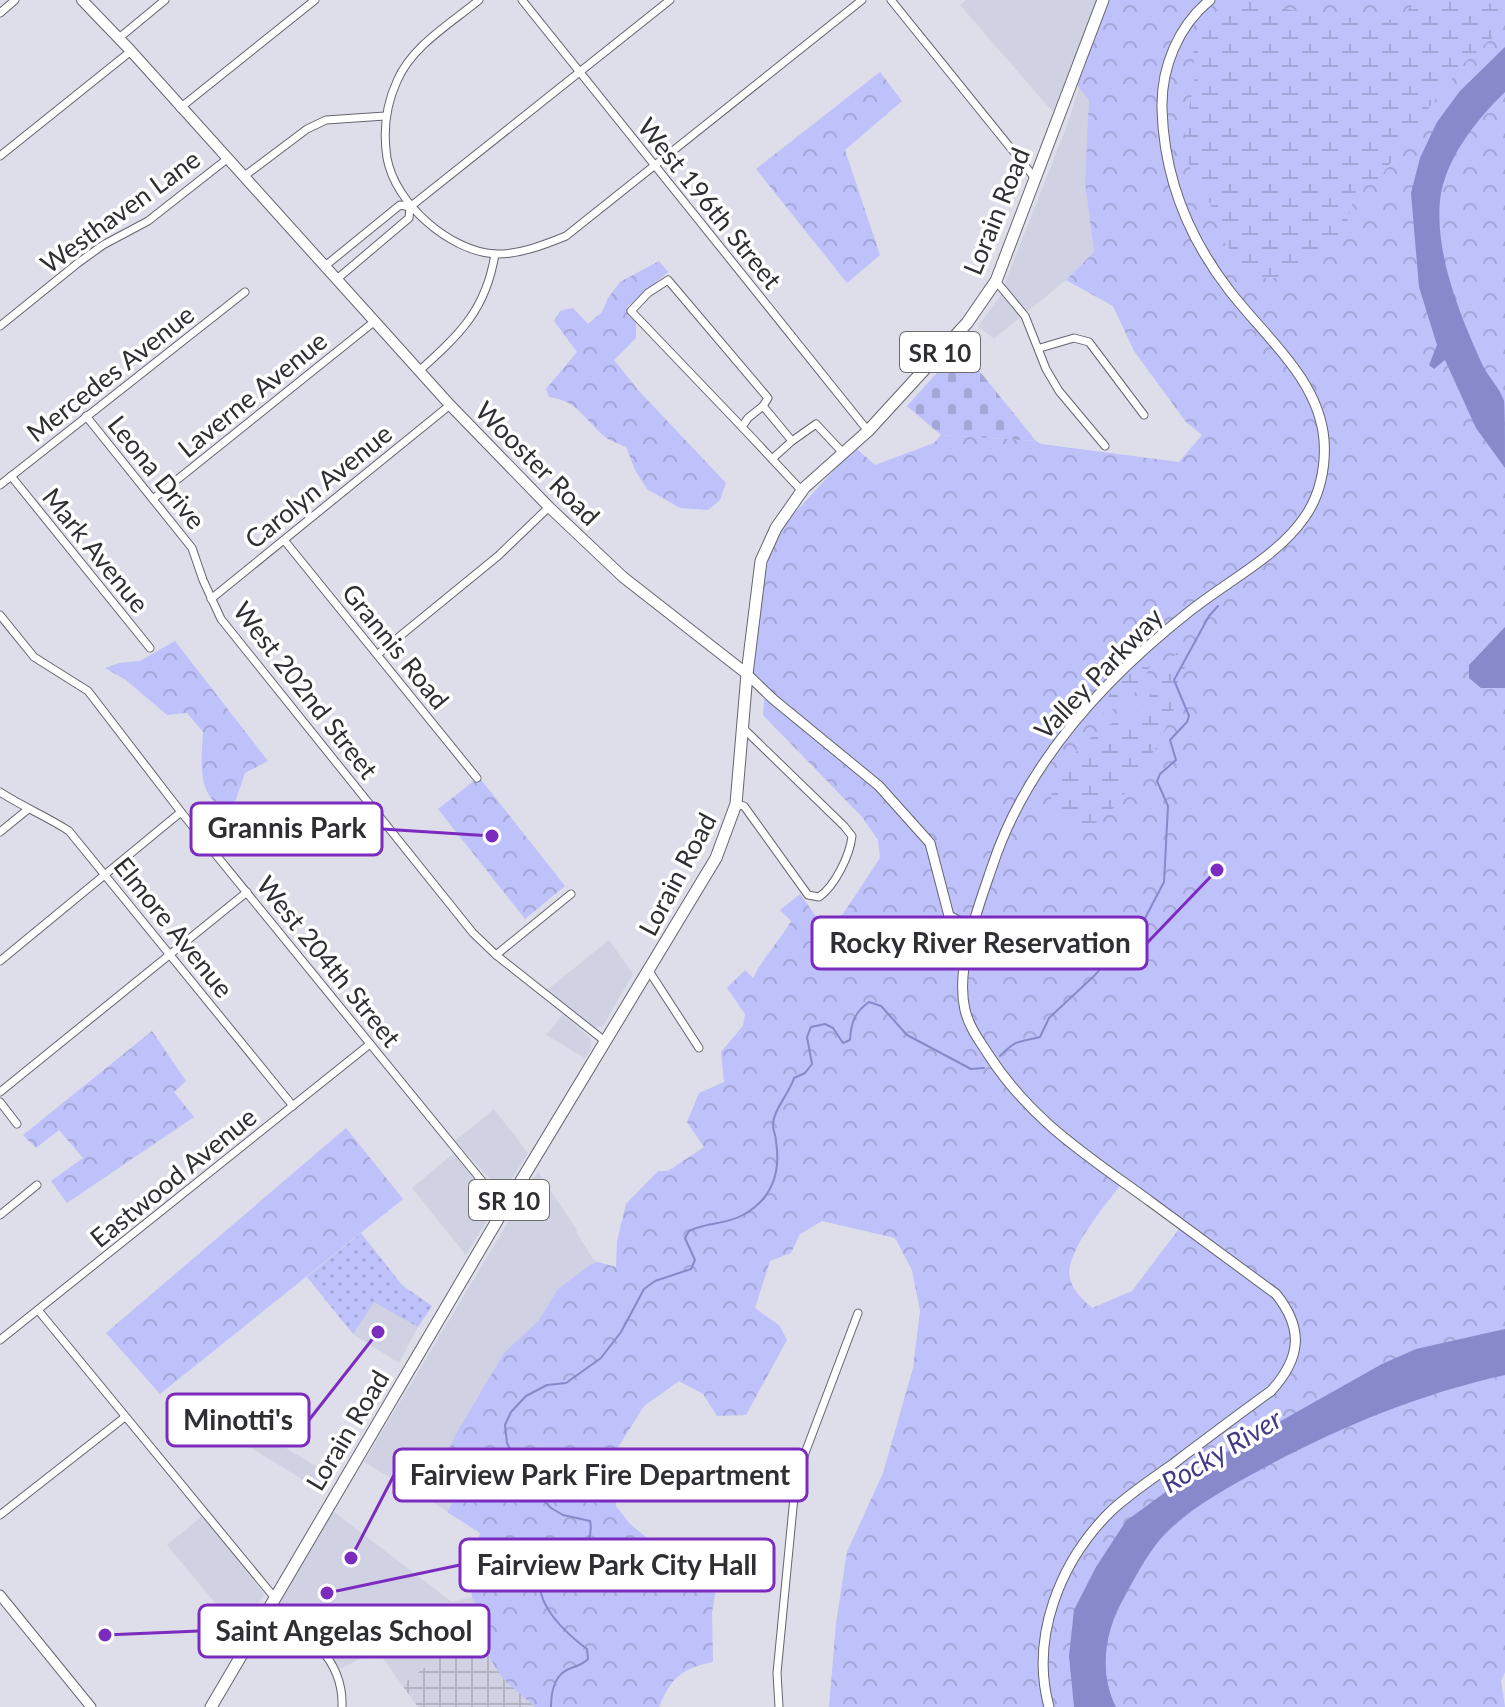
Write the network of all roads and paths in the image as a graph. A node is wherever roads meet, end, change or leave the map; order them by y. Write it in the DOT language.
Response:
graph roads {
  1 [pos="15,0"];
  2 [pos="82,0"];
  3 [pos="165,0"];
  4 [pos="315,0"];
  5 [pos="479,0"];
  6 [pos="522,0"];
  7 [pos="670,0"];
  8 [pos="862,0"];
  9 [pos="891,0"];
  10 [pos="1210,0"];
  11 [pos="1100,1"];
  12 [pos="0,13"];
  13 [pos="119,38"];
  14 [pos="131,51"];
  15 [pos="580,73"];
  16 [pos="180,108"];
  17 [pos="385,116"];
  18 [pos="0,156"];
  19 [pos="227,159"];
  20 [pos="655,166"];
  21 [pos="243,177"];
  22 [pos="1034,177"];
  23 [pos="410,207"];
  24 [pos="495,254"];
  25 [pos="325,266"];
  26 [pos="337,279"];
  27 [pos="996,281"];
  28 [pos="245,292"];
  29 [pos="375,321"];
  30 [pos="0,326"];
  31 [pos="1040,348"];
  32 [pos="419,371"];
  33 [pos="450,405"];
  34 [pos="763,406"];
  35 [pos="1144,415"];
  36 [pos="86,416"];
  37 [pos="742,427"];
  38 [pos="868,431"];
  39 [pos="792,441"];
  40 [pos="1105,446"];
  41 [pos="843,453"];
  42 [pos="772,459"];
  43 [pos="11,476"];
  44 [pos="0,485"];
  45 [pos="802,491"];
  46 [pos="153,499"];
  47 [pos="549,507"];
  48 [pos="284,540"];
  49 [pos="211,599"];
  50 [pos="0,615"];
  51 [pos="150,648"];
  52 [pos="378,654"];
  53 [pos="747,674"];
  54 [pos="743,728"];
  55 [pos="477,778"];
  56 [pos="3,794"];
  57 [pos="736,804"];
  58 [pos="27,810"];
  59 [pos="181,812"];
  60 [pos="0,832"];
  61 [pos="107,875"];
  62 [pos="247,892"];
  63 [pos="571,894"];
  64 [pos="972,928"];
  65 [pos="170,954"];
  66 [pos="496,955"];
  67 [pos="0,961"];
  68 [pos="649,971"];
  69 [pos="606,1042"];
  70 [pos="370,1044"];
  71 [pos="699,1048"];
  72 [pos="0,1092"];
  73 [pos="0,1102"];
  74 [pos="293,1106"];
  75 [pos="17,1124"];
  76 [pos="37,1185"];
  77 [pos="504,1208"];
  78 [pos="0,1215"];
  79 [pos="38,1310"];
  80 [pos="858,1313"];
  81 [pos="0,1340"];
  82 [pos="125,1417"];
  83 [pos="692,1487"];
  84 [pos="794,1497"];
  85 [pos="0,1515"];
  86 [pos="0,1595"];
  87 [pos="274,1597"];
  88 [pos="268,1609"];
  89 [pos="91,1707"];
  90 [pos="211,1707"];
  91 [pos="342,1707"];
  92 [pos="779,1707"];
  93 [pos="1049,1707"];
  1 -- 12 [label="street"];
  2 -- 13 [label="main road, Wooster Road"];
  3 -- 13 [label="street"];
  4 -- 16 [label="street"];
  5 -- 17 [label="street"];
  6 -- 15 [label="street, West 196th Street"];
  7 -- 15 [label="street"];
  8 -- 20 [label="street"];
  9 -- 22 [label="street"];
  10 -- 64 [label="street, Valley Parkway"];
  11 -- 22 [label="main road, Lorain Road / SR 10"];
  13 -- 14 [label="main road, Wooster Road"];
  14 -- 16 [label="main road, Wooster Road"];
  14 -- 18 [label="street"];
  15 -- 20 [label="street, West 196th Street"];
  15 -- 23 [label="street"];
  16 -- 19 [label="main road, Wooster Road"];
  17 -- 21 [label="street"];
  17 -- 23 [label="street"];
  19 -- 21 [label="main road, Wooster Road"];
  19 -- 30 [label="street, Westhaven Lane"];
  20 -- 24 [label="street"];
  20 -- 38 [label="street, West 196th Street"];
  21 -- 25 [label="main road, Wooster Road"];
  22 -- 27 [label="main road, Lorain Road / SR 10"];
  23 -- 24 [label="street"];
  23 -- 25 [label="street"];
  23 -- 26 [label="street"];
  24 -- 32 [label="street"];
  25 -- 26 [label="main road, Wooster Road"];
  26 -- 29 [label="main road, Wooster Road"];
  27 -- 31 [label="street"];
  27 -- 38 [label="main road, Lorain Road / SR 10"];
  28 -- 36 [label="street, Mercedes Avenue"];
  29 -- 32 [label="main road, Wooster Road"];
  29 -- 46 [label="street, Laverne Avenue"];
  31 -- 35 [label="street"];
  31 -- 40 [label="street"];
  32 -- 33 [label="main road, Wooster Road"];
  33 -- 47 [label="main road, Wooster Road"];
  33 -- 48 [label="street, Carolyn Avenue"];
  34 -- 37 [label="street"];
  34 -- 37 [label="street"];
  34 -- 39 [label="street"];
  36 -- 43 [label="street, Mercedes Avenue"];
  36 -- 46 [label="street, Leona Drive"];
  37 -- 42 [label="street"];
  38 -- 41 [label="main road, Lorain Road / SR 10"];
  39 -- 41 [label="street"];
  39 -- 42 [label="street"];
  41 -- 45 [label="main road, Lorain Road / SR 10"];
  42 -- 45 [label="street"];
  43 -- 44 [label="street, Mercedes Avenue"];
  43 -- 51 [label="street, Mark Avenue"];
  45 -- 53 [label="main road, Lorain Road / SR 10"];
  46 -- 49 [label="street, Leona Drive"];
  47 -- 52 [label="street"];
  47 -- 53 [label="main road, Wooster Road"];
  48 -- 49 [label="street, Carolyn Avenue"];
  48 -- 52 [label="street, Grannis Road"];
  49 -- 66 [label="street, West 202nd Street"];
  50 -- 59 [label="street, West 204th Street"];
  52 -- 55 [label="street, Grannis Road"];
  53 -- 54 [label="main road, Lorain Road / SR 10"];
  53 -- 64 [label="street, Wooster Road"];
  54 -- 57 [label="main road, Lorain Road / SR 10"];
  54 -- 57 [label="street"];
  56 -- 58 [label="street, Elmore Avenue"];
  57 -- 68 [label="main road, Lorain Road / SR 10"];
  58 -- 60 [label="street"];
  58 -- 61 [label="street, Elmore Avenue"];
  59 -- 61 [label="street"];
  59 -- 62 [label="street, West 204th Street"];
  61 -- 65 [label="street, Elmore Avenue"];
  61 -- 67 [label="street"];
  62 -- 65 [label="street"];
  62 -- 70 [label="street, West 204th Street"];
  63 -- 66 [label="street"];
  64 -- 93 [label="street, Valley Parkway"];
  65 -- 72 [label="street"];
  65 -- 74 [label="street, Elmore Avenue"];
  66 -- 69 [label="street, West 202nd Street"];
  68 -- 69 [label="main road, Lorain Road / SR 10"];
  68 -- 71 [label="street"];
  69 -- 77 [label="main road, Lorain Road / SR 10"];
  70 -- 74 [label="street, Eastwood Avenue"];
  70 -- 77 [label="street, West 204th Street"];
  73 -- 75 [label="street"];
  74 -- 79 [label="street, Eastwood Avenue"];
  76 -- 78 [label="street"];
  77 -- 87 [label="main road, Lorain Road / SR 10"];
  79 -- 81 [label="street, Eastwood Avenue"];
  79 -- 82 [label="street"];
  80 -- 84 [label="street"];
  82 -- 85 [label="street"];
  82 -- 87 [label="street"];
  83 -- 84 [label="street"];
  84 -- 92 [label="street"];
  86 -- 89 [label="street"];
  87 -- 88 [label="main road, Lorain Road / SR 10"];
  88 -- 90 [label="main road, Lorain Road / SR 10"];
  88 -- 91 [label="street"];
}
